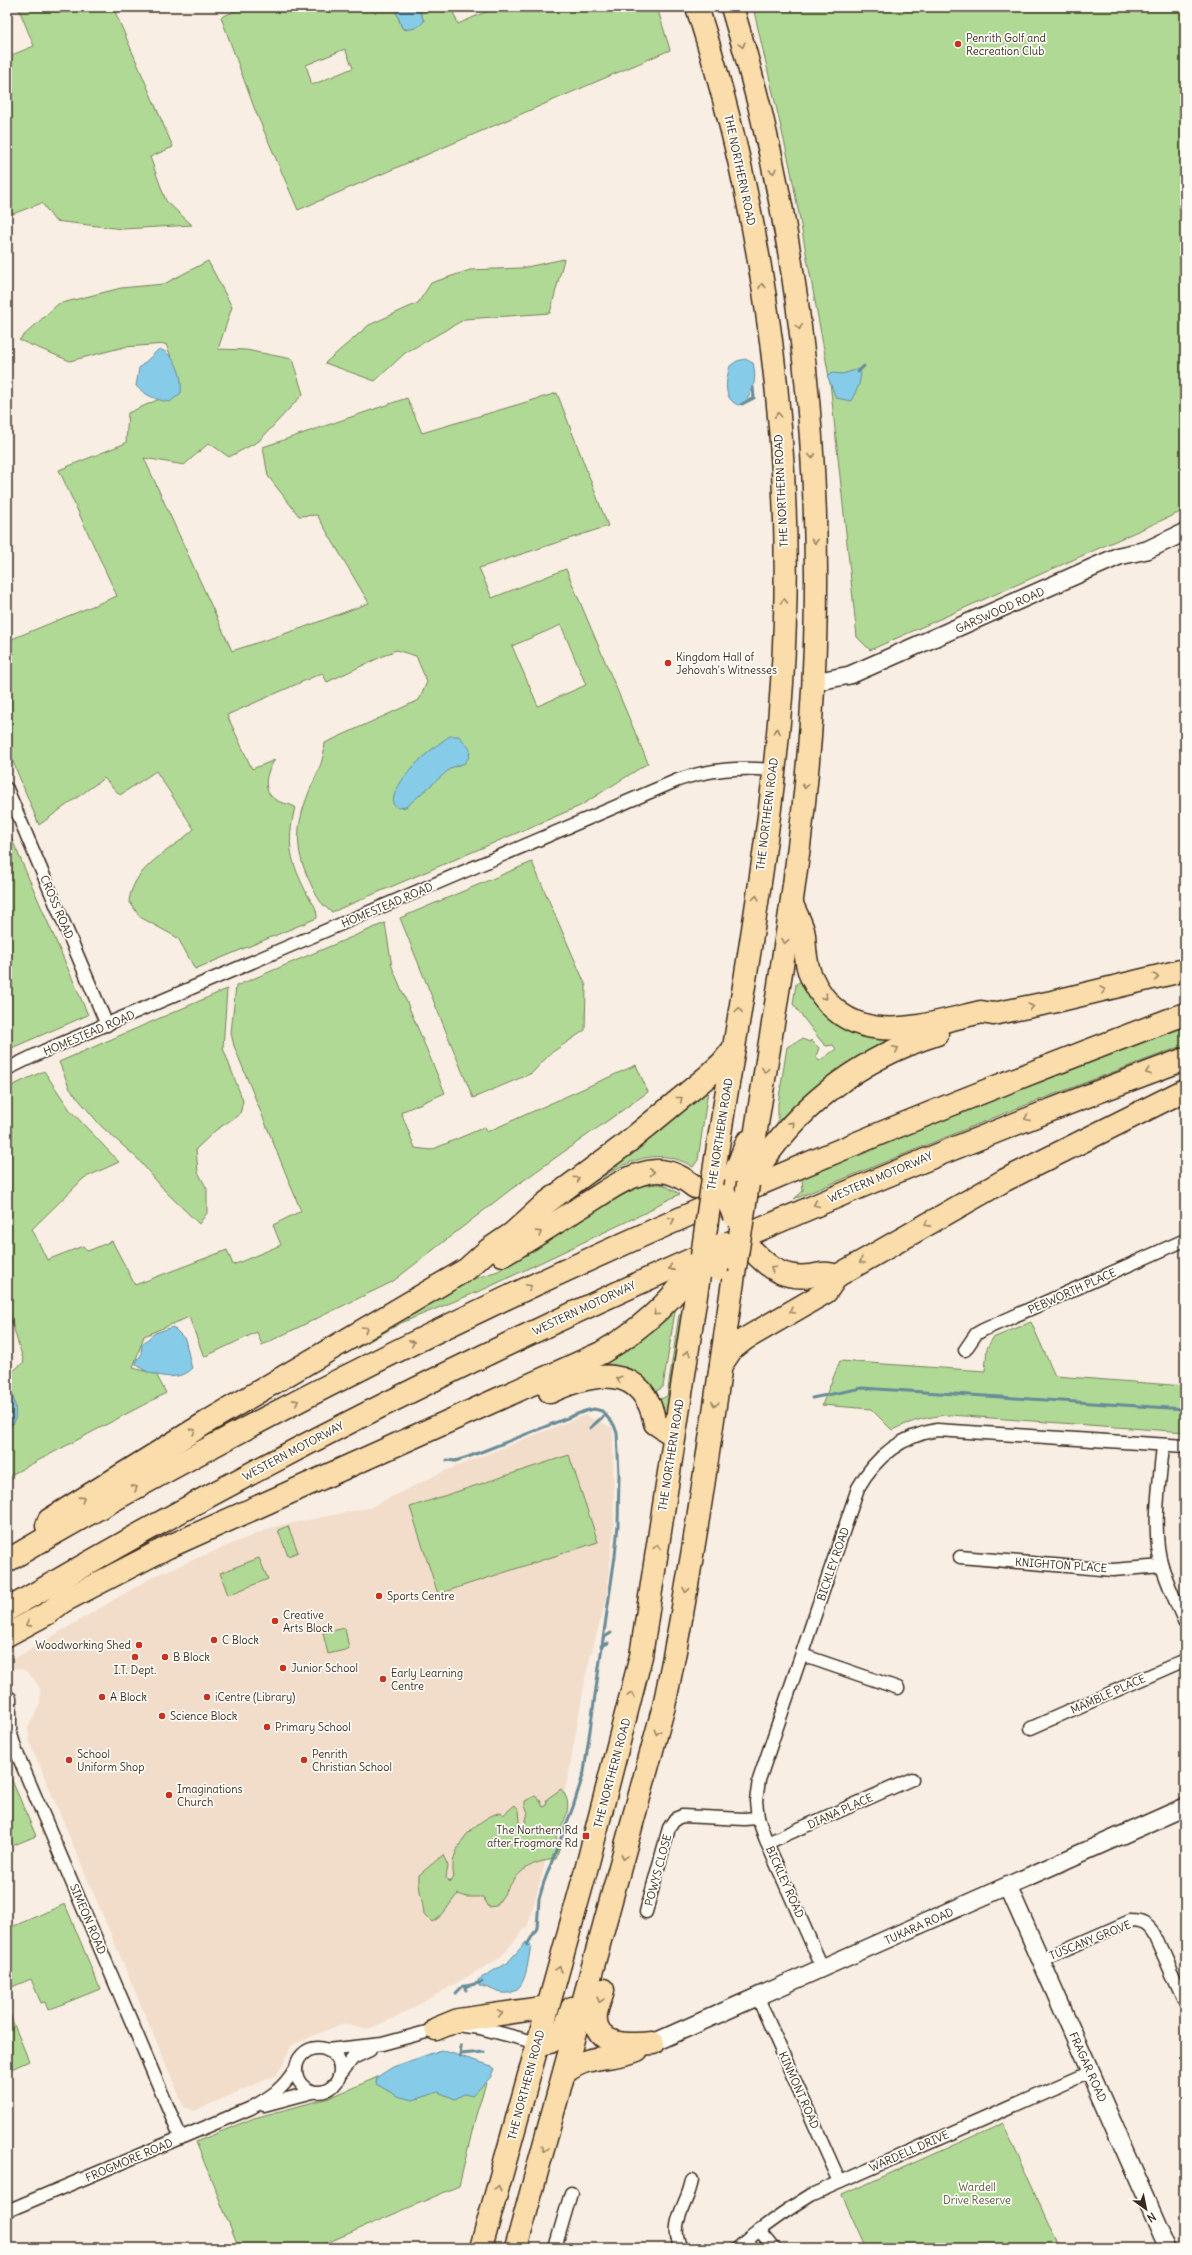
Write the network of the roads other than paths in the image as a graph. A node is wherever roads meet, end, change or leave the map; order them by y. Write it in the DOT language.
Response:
graph roads {
  1 [pos="697,7"];
  2 [pos="732,7"];
  3 [pos="1185,532"];
  4 [pos="814,682"];
  5 [pos="773,770"];
  6 [pos="7,789"];
  7 [pos="791,903"];
  8 [pos="1185,970"];
  9 [pos="993,1014"];
  10 [pos="1185,1014"];
  11 [pos="107,1025"];
  12 [pos="734,1048"];
  13 [pos="1185,1059"];
  14 [pos="7,1069"];
  15 [pos="1185,1090"];
  16 [pos="733,1173"];
  17 [pos="1185,1240"];
  18 [pos="720,1249"];
  19 [pos="467,1269"];
  20 [pos="837,1276"];
  21 [pos="965,1350"];
  22 [pos="721,1365"];
  23 [pos="673,1435"];
  24 [pos="1163,1445"];
  25 [pos="1185,1446"];
  26 [pos="40,1541"];
  27 [pos="960,1558"];
  28 [pos="7,1561"];
  29 [pos="1162,1566"];
  30 [pos="7,1610"];
  31 [pos="48,1613"];
  32 [pos="1185,1623"];
  33 [pos="7,1635"];
  34 [pos="802,1655"];
  35 [pos="1185,1660"];
  36 [pos="898,1688"];
  37 [pos="10,1698"];
  38 [pos="1032,1728"];
  39 [pos="912,1779"];
  40 [pos="1185,1807"];
  41 [pos="758,1818"];
  42 [pos="768,1843"];
  43 [pos="618,1879"];
  44 [pos="1008,1886"];
  45 [pos="646,1912"];
  46 [pos="1041,1960"];
  47 [pos="823,1969"];
  48 [pos="758,1998"];
  49 [pos="1185,2003"];
  50 [pos="548,2007"];
  51 [pos="436,2029"];
  52 [pos="538,2043"];
  53 [pos="382,2044"];
  54 [pos="653,2044"];
  55 [pos="327,2050"];
  56 [pos="296,2068"];
  57 [pos="566,2072"];
  58 [pos="1090,2072"];
  59 [pos="339,2076"];
  60 [pos="313,2092"];
  61 [pos="251,2108"];
  62 [pos="555,2111"];
  63 [pos="181,2138"];
  64 [pos="692,2180"];
  65 [pos="840,2182"];
  66 [pos="571,2193"];
  67 [pos="7,2211"];
  68 [pos="759,2230"];
  69 [pos="481,2248"];
  70 [pos="516,2248"];
  71 [pos="555,2248"];
  72 [pos="681,2248"];
  73 [pos="738,2248"];
  74 [pos="774,2248"];
  75 [pos="1168,2248"];
  5 -- 1 [label="highway, THE NORTHERN ROAD, one-way"];
  2 -- 4 [label="highway, THE NORTHERN ROAD, one-way"];
  3 -- 4 [label="street, GARSWOOD ROAD"];
  4 -- 7 [label="highway, THE NORTHERN ROAD, one-way"];
  5 -- 11 [label="street, HOMESTEAD ROAD"];
  12 -- 5 [label="highway, THE NORTHERN ROAD, one-way"];
  6 -- 11 [label="street, CROSS ROAD"];
  7 -- 9 [label="highway, one-way"];
  7 -- 16 [label="highway, THE NORTHERN ROAD, one-way"];
  9 -- 8 [label="highway, one-way"];
  16 -- 9 [label="highway, one-way"];
  26 -- 10 [label="highway, one-way"];
  11 -- 14 [label="street, HOMESTEAD ROAD"];
  12 -- 16 [label="highway, THE NORTHERN ROAD"];
  19 -- 12 [label="highway, one-way"];
  13 -- 30 [label="highway, WESTERN MOTORWAY, one-way"];
  15 -- 20 [label="highway, one-way"];
  16 -- 18 [label="highway, THE NORTHERN ROAD, bridge"];
  16 -- 18 [label="highway, THE NORTHERN ROAD, bridge"];
  16 -- 18 [label="highway"];
  19 -- 16 [label="highway, one-way"];
  17 -- 21 [label="street, PEBWORTH PLACE"];
  20 -- 18 [label="highway, one-way"];
  18 -- 22 [label="highway, THE NORTHERN ROAD"];
  23 -- 18 [label="highway, THE NORTHERN ROAD, one-way"];
  18 -- 31 [label="highway, one-way"];
  26 -- 19 [label="highway, one-way"];
  20 -- 22 [label="highway, one-way"];
  22 -- 43 [label="highway, THE NORTHERN ROAD, one-way"];
  23 -- 31 [label="highway, one-way"];
  50 -- 23 [label="highway, THE NORTHERN ROAD, one-way"];
  24 -- 25 [label="street, BICKLEY ROAD"];
  24 -- 29 [label="street"];
  24 -- 34 [label="street, BICKLEY ROAD"];
  26 -- 28 [label="highway"];
  27 -- 29 [label="street, KNIGHTON PLACE"];
  29 -- 32 [label="street"];
  31 -- 33 [label="highway, one-way"];
  34 -- 36 [label="street"];
  34 -- 41 [label="street, BICKLEY ROAD"];
  35 -- 38 [label="street, MAMBLE PLACE"];
  37 -- 63 [label="street, SIMEON ROAD"];
  39 -- 42 [label="street, DIANA PLACE"];
  40 -- 44 [label="street, TUKARA ROAD"];
  41 -- 42 [label="street, BICKLEY ROAD"];
  41 -- 45 [label="street, POWYS CLOSE"];
  42 -- 47 [label="street, BICKLEY ROAD"];
  43 -- 52 [label="highway"];
  43 -- 54 [label="highway, one-way"];
  43 -- 57 [label="highway, THE NORTHERN ROAD"];
  44 -- 46 [label="street, FRAGAR ROAD"];
  44 -- 47 [label="street, TUKARA ROAD"];
  46 -- 49 [label="street, TUSCANY GROVE"];
  46 -- 58 [label="street, FRAGAR ROAD"];
  47 -- 48 [label="street, TUKARA ROAD"];
  48 -- 54 [label="street, TUKARA ROAD"];
  48 -- 65 [label="street, KINMONT ROAD"];
  51 -- 50 [label="highway, one-way"];
  50 -- 52 [label="highway, THE NORTHERN ROAD"];
  51 -- 52 [label="street"];
  51 -- 53 [label="street"];
  52 -- 62 [label="highway"];
  69 -- 52 [label="highway, THE NORTHERN ROAD, one-way"];
  53 -- 55 [label="street"];
  53 -- 59 [label="street"];
  54 -- 57 [label="highway"];
  55 -- 56 [label="street"];
  55 -- 59 [label="street"];
  56 -- 60 [label="street"];
  56 -- 61 [label="street, FROGMORE ROAD"];
  57 -- 62 [label="highway, THE NORTHERN ROAD"];
  58 -- 65 [label="street, WARDELL DRIVE"];
  58 -- 75 [label="street, FRAGAR ROAD"];
  59 -- 60 [label="street"];
  60 -- 61 [label="street, FROGMORE ROAD"];
  61 -- 63 [label="street, FROGMORE ROAD"];
  62 -- 70 [label="highway, THE NORTHERN ROAD, one-way"];
  63 -- 67 [label="street, FROGMORE ROAD"];
  64 -- 72 [label="street"];
  65 -- 68 [label="street, WARDELL DRIVE"];
  66 -- 71 [label="street"];
  68 -- 73 [label="street, WARDELL DRIVE"];
  68 -- 74 [label="street"];
}
